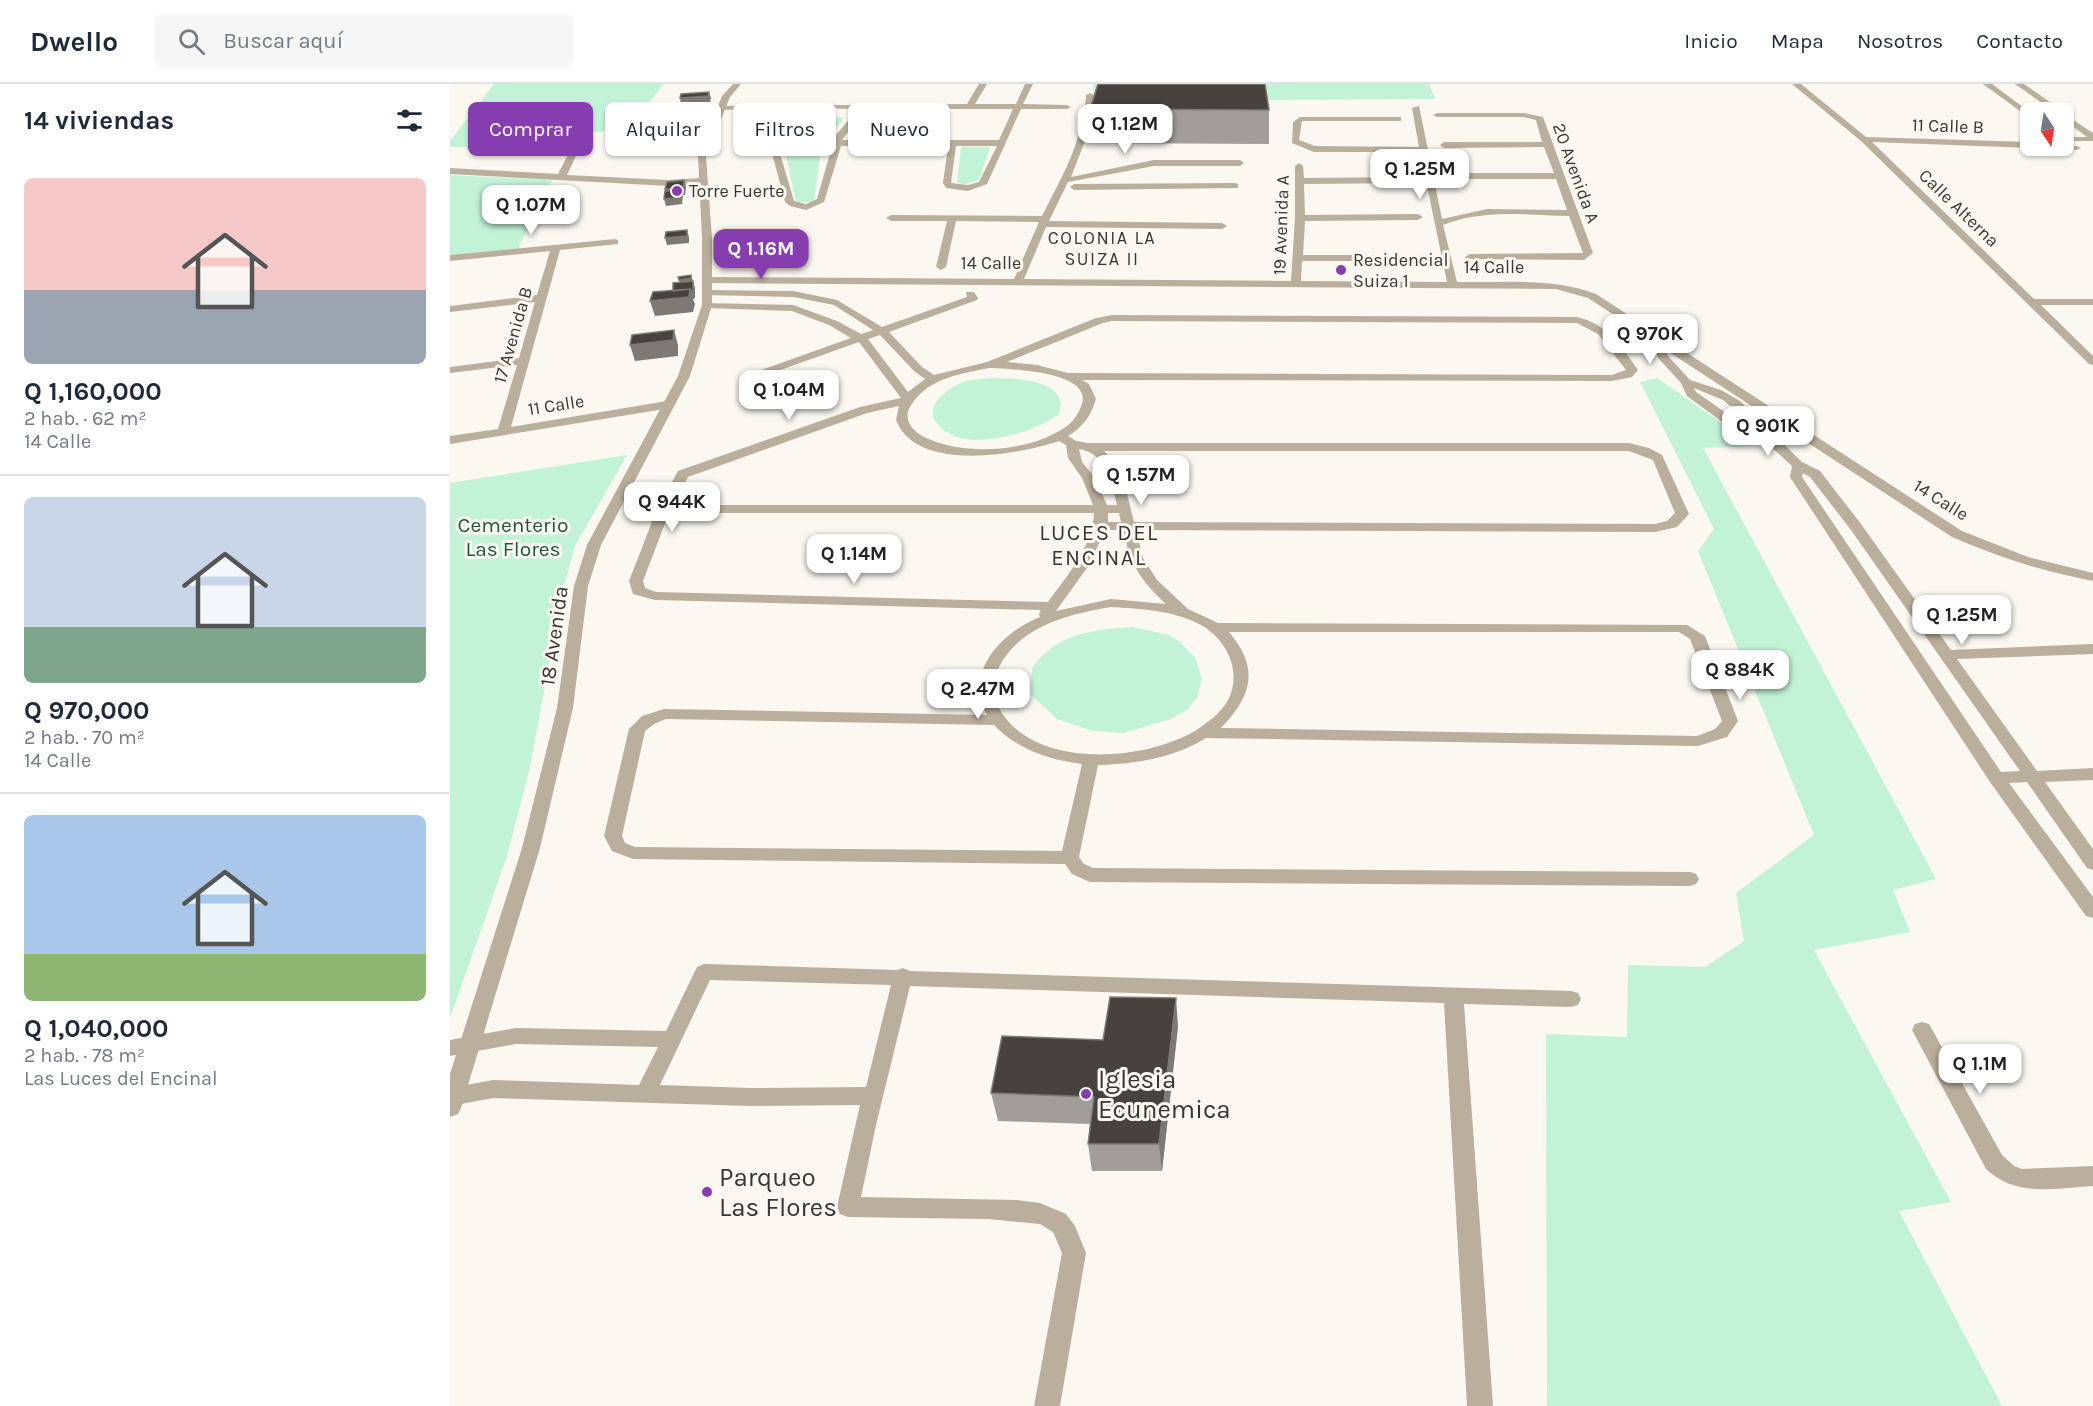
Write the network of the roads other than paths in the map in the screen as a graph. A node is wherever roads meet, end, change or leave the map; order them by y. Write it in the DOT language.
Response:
graph roads {
  1 [pos="737,84"];
  2 [pos="983,84"];
  3 [pos="1029,84"];
  4 [pos="1796,84"];
  5 [pos="1987,84"];
  6 [pos="2019,84"];
  7 [pos="1090,94"];
  8 [pos="2045,102"];
  9 [pos="722,107"];
  10 [pos="733,107"];
  11 [pos="950,107"];
  12 [pos="969,107"];
  13 [pos="1067,107"];
  14 [pos="1017,108"];
  15 [pos="1416,108"];
  16 [pos="2020,109"];
  17 [pos="1437,115"];
  18 [pos="1398,119"];
  19 [pos="2074,123"];
  20 [pos="848,127"];
  21 [pos="1864,139"];
  22 [pos="2074,139"];
  23 [pos="836,143"];
  24 [pos="1000,143"];
  25 [pos="952,144"];
  26 [pos="1547,144"];
  27 [pos="1444,145"];
  28 [pos="2020,145"];
  29 [pos="2074,147"];
  30 [pos="2093,147"];
  31 [pos="1425,150"];
  32 [pos="571,156"];
  33 [pos="777,156"];
  34 [pos="833,156"];
  35 [pos="1240,163"];
  36 [pos="1299,166"];
  37 [pos="450,171"];
  38 [pos="1179,174"];
  39 [pos="561,176"];
  40 [pos="1452,176"];
  41 [pos="1558,176"];
  42 [pos="702,177"];
  43 [pos="1413,180"];
  44 [pos="1301,181"];
  45 [pos="1062,183"];
  46 [pos="1235,186"];
  47 [pos="1573,213"];
  48 [pos="1418,217"];
  49 [pos="891,218"];
  50 [pos="952,218"];
  51 [pos="1300,218"];
  52 [pos="1044,221"];
  53 [pos="1438,224"];
  54 [pos="1222,226"];
  55 [pos="615,242"];
  56 [pos="556,248"];
  57 [pos="1470,256"];
  58 [pos="450,258"];
  59 [pos="1298,258"];
  60 [pos="1417,258"];
  61 [pos="941,267"];
  62 [pos="1535,272"];
  63 [pos="1018,282"];
  64 [pos="1296,285"];
  65 [pos="1453,286"];
  66 [pos="708,293"];
  67 [pos="793,294"];
  68 [pos="970,294"];
  69 [pos="541,298"];
  70 [pos="2093,302"];
  71 [pos="2032,303"];
  72 [pos="780,306"];
  73 [pos="450,309"];
  74 [pos="882,331"];
  75 [pos="860,338"];
  76 [pos="1666,342"];
  77 [pos="523,361"];
  78 [pos="2093,362"];
  79 [pos="990,365"];
  80 [pos="450,370"];
  81 [pos="745,376"];
  82 [pos="1068,376"];
  83 [pos="933,379"];
  84 [pos="1686,382"];
  85 [pos="906,400"];
  86 [pos="667,405"];
  87 [pos="1757,427"];
  88 [pos="503,432"];
  89 [pos="1060,436"];
  90 [pos="450,440"];
  91 [pos="1072,444"];
  92 [pos="1089,447"];
  93 [pos="1798,465"];
  94 [pos="664,509"];
  95 [pos="1125,509"];
  96 [pos="1101,510"];
  97 [pos="1099,526"];
  98 [pos="1129,526"];
  99 [pos="1856,527"];
  100 [pos="1831,528"];
  101 [pos="2093,578"];
  102 [pos="1052,606"];
  103 [pos="1182,611"];
  104 [pos="1041,621"];
  105 [pos="1215,627"];
  106 [pos="2093,649"];
  107 [pos="1947,655"];
  108 [pos="997,720"];
  109 [pos="1205,733"];
  110 [pos="1091,760"];
  111 [pos="2093,774"];
  112 [pos="2031,777"];
  113 [pos="1996,778"];
  114 [pos="1070,858"];
  115 [pos="2093,863"];
  116 [pos="1690,879"];
  117 [pos="2093,911"];
  118 [pos="903,976"];
  119 [pos="1453,994"];
  120 [pos="1571,999"];
  121 [pos="1922,1030"];
  122 [pos="671,1039"];
  123 [pos="460,1046"];
  124 [pos="646,1093"];
  125 [pos="874,1096"];
  126 [pos="451,1101"];
  127 [pos="2093,1176"];
  128 [pos="1047,1406"];
  129 [pos="1480,1406"];
  1 -- 9 [label="street, 18 Avenida"];
  2 -- 12 [label="street"];
  3 -- 14 [label="street"];
  4 -- 21 [label="street, Calle Alterna"];
  5 -- 16 [label="street"];
  6 -- 8 [label="street"];
  7 -- 45 [label="street"];
  9 -- 10 [label="street"];
  9 -- 42 [label="street, 18 Avenida"];
  11 -- 12 [label="street"];
  12 -- 14 [label="street"];
  13 -- 14 [label="street"];
  14 -- 24 [label="street"];
  15 -- 31 [label="street"];
  17 -- 26 [label="street, 20 Avenida A"];
  18 -- 31 [label="street, 19 Avenida A"];
  19 -- 22 [label="street"];
  20 -- 23 [label="street"];
  21 -- 28 [label="street, 11 Calle B"];
  21 -- 71 [label="street, Calle Alterna"];
  23 -- 25 [label="street"];
  24 -- 25 [label="street"];
  24 -- 25 [label="street"];
  26 -- 27 [label="street"];
  26 -- 41 [label="street, 20 Avenida A"];
  29 -- 30 [label="street"];
  31 -- 53 [label="street"];
  32 -- 39 [label="street"];
  33 -- 34 [label="street"];
  35 -- 38 [label="street"];
  36 -- 44 [label="street, 19 Avenida A"];
  37 -- 39 [label="street"];
  38 -- 45 [label="street"];
  38 -- 45 [label="street"];
  38 -- 46 [label="street"];
  39 -- 42 [label="street"];
  40 -- 41 [label="street"];
  41 -- 47 [label="street, 20 Avenida A"];
  42 -- 66 [label="street, 18 Avenida"];
  43 -- 44 [label="street"];
  44 -- 51 [label="street, 19 Avenida A"];
  45 -- 52 [label="street"];
  47 -- 53 [label="street"];
  47 -- 62 [label="street, 20 Avenida A"];
  48 -- 51 [label="street"];
  49 -- 50 [label="street"];
  50 -- 52 [label="street"];
  50 -- 61 [label="street"];
  51 -- 59 [label="street, 19 Avenida A"];
  52 -- 54 [label="street"];
  52 -- 63 [label="street"];
  53 -- 65 [label="street"];
  55 -- 56 [label="street"];
  56 -- 58 [label="street"];
  56 -- 69 [label="street, 17 Avenida B"];
  57 -- 62 [label="street"];
  59 -- 60 [label="street"];
  59 -- 64 [label="street, 19 Avenida A"];
  62 -- 65 [label="street, 14 Calle"];
  62 -- 76 [label="street, 14 Calle"];
  63 -- 64 [label="street, 14 Calle"];
  63 -- 66 [label="street, 14 Calle"];
  64 -- 65 [label="street, 14 Calle"];
  66 -- 67 [label="street"];
  66 -- 72 [label="street"];
  66 -- 86 [label="street, 18 Avenida"];
  67 -- 72 [label="street"];
  67 -- 74 [label="street"];
  68 -- 74 [label="street"];
  69 -- 73 [label="street"];
  69 -- 77 [label="street, 17 Avenida B"];
  70 -- 71 [label="street"];
  71 -- 78 [label="street, Calle Alterna"];
  72 -- 75 [label="street"];
  74 -- 75 [label="street"];
  74 -- 83 [label="street"];
  75 -- 81 [label="street"];
  75 -- 85 [label="street"];
  76 -- 84 [label="street"];
  76 -- 101 [label="street, 14 Calle"];
  77 -- 80 [label="street"];
  77 -- 88 [label="street, 17 Avenida B"];
  79 -- 82 [label="street"];
  79 -- 82 [label="street"];
  79 -- 83 [label="street"];
  82 -- 89 [label="street"];
  83 -- 85 [label="street"];
  84 -- 87 [label="street"];
  84 -- 87 [label="street"];
  85 -- 89 [label="street"];
  85 -- 94 [label="street"];
  86 -- 88 [label="street, 11 Calle"];
  86 -- 123 [label="street, 18 Avenida"];
  87 -- 93 [label="street"];
  88 -- 90 [label="street, 11 Calle"];
  89 -- 91 [label="street"];
  91 -- 92 [label="street"];
  91 -- 96 [label="street"];
  92 -- 95 [label="street"];
  92 -- 98 [label="street"];
  93 -- 99 [label="street"];
  93 -- 100 [label="street"];
  94 -- 96 [label="street"];
  94 -- 102 [label="street"];
  95 -- 96 [label="street"];
  95 -- 98 [label="street"];
  96 -- 97 [label="street"];
  97 -- 98 [label="street"];
  97 -- 102 [label="street"];
  98 -- 103 [label="street"];
  99 -- 100 [label="street"];
  99 -- 107 [label="street"];
  100 -- 113 [label="street"];
  102 -- 104 [label="street"];
  103 -- 104 [label="street"];
  103 -- 105 [label="street"];
  104 -- 108 [label="street"];
  105 -- 109 [label="street"];
  105 -- 109 [label="street"];
  106 -- 107 [label="street"];
  107 -- 112 [label="street"];
  108 -- 110 [label="street"];
  108 -- 114 [label="street"];
  109 -- 110 [label="street"];
  110 -- 114 [label="street"];
  111 -- 112 [label="street"];
  112 -- 113 [label="street"];
  112 -- 115 [label="street"];
  113 -- 117 [label="street"];
  114 -- 116 [label="street"];
  118 -- 119 [label="street"];
  118 -- 122 [label="street"];
  118 -- 125 [label="street"];
  119 -- 120 [label="street"];
  119 -- 129 [label="street"];
  121 -- 127 [label="street"];
  122 -- 123 [label="street"];
  122 -- 124 [label="street"];
  123 -- 126 [label="street, 18 Avenida"];
  124 -- 125 [label="street"];
  124 -- 126 [label="street"];
  125 -- 128 [label="street"];
}
